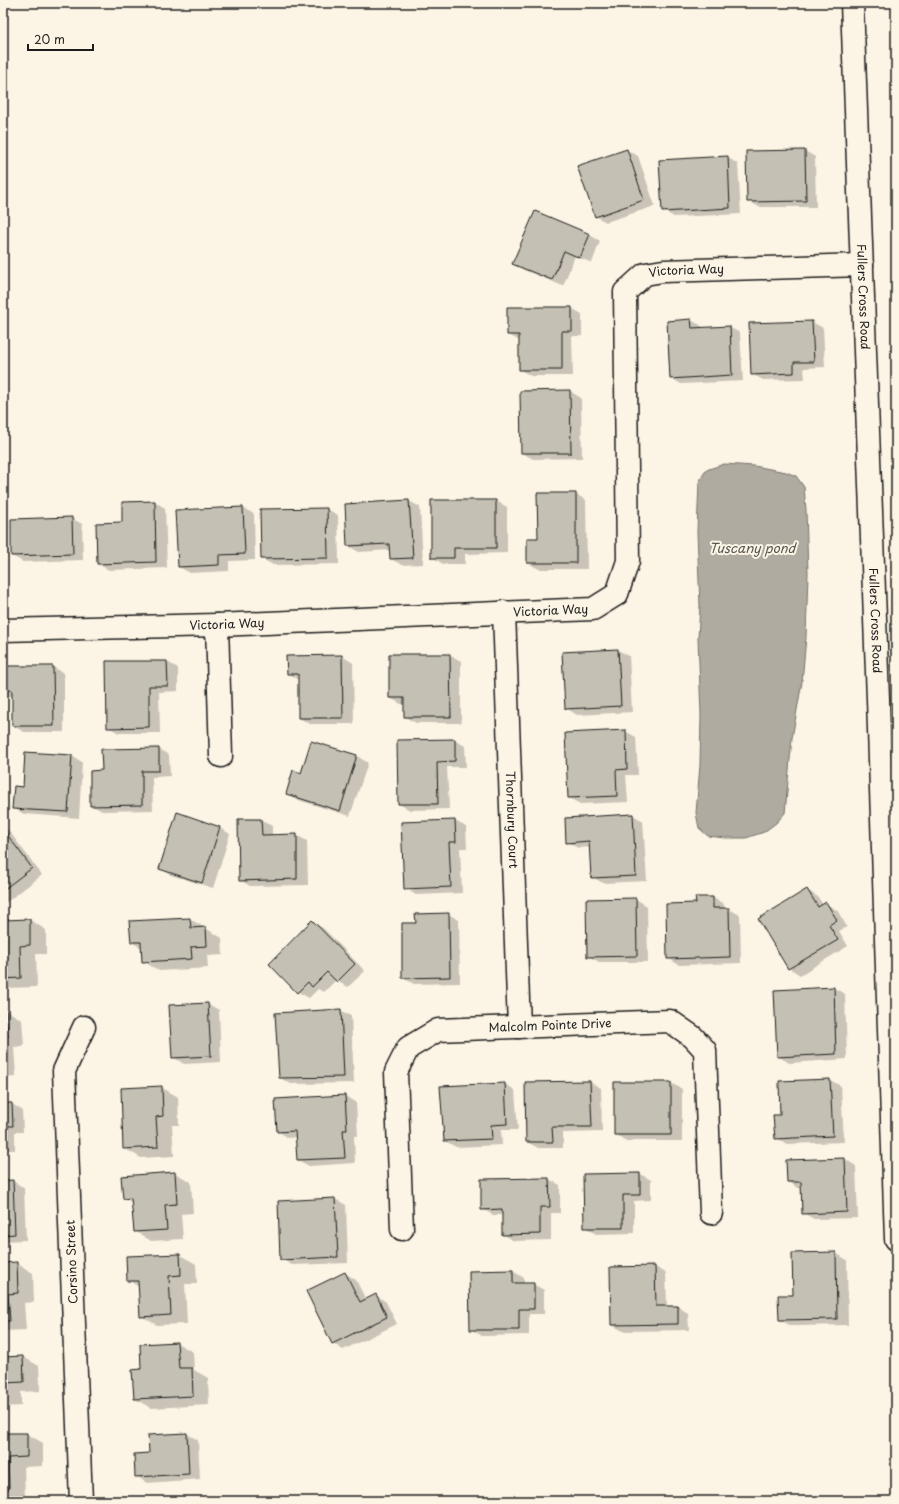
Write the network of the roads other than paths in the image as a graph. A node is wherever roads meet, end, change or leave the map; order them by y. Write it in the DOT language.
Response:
graph roads {
  1 [pos="852,3"];
  2 [pos="862,265"];
  3 [pos="504,612"];
  4 [pos="217,625"];
  5 [pos="3,630"];
  6 [pos="887,698"];
  7 [pos="220,756"];
  8 [pos="84,1027"];
  9 [pos="519,1027"];
  10 [pos="711,1213"];
  11 [pos="402,1229"];
  12 [pos="896,1239"];
  13 [pos="81,1501"];
  1 -- 2 [label="street, Fullers Cross Road"];
  2 -- 3 [label="street, Victoria Way"];
  2 -- 6 [label="street, Fullers Cross Road"];
  3 -- 4 [label="street, Victoria Way"];
  3 -- 9 [label="street, Thornbury Court"];
  4 -- 5 [label="street, Victoria Way"];
  4 -- 7 [label="street"];
  6 -- 12 [label="street, Fullers Cross Road"];
  8 -- 13 [label="street, Corsino Street"];
  9 -- 10 [label="street, Malcolm Pointe Drive"];
  9 -- 11 [label="street, Malcolm Pointe Drive"];
}
